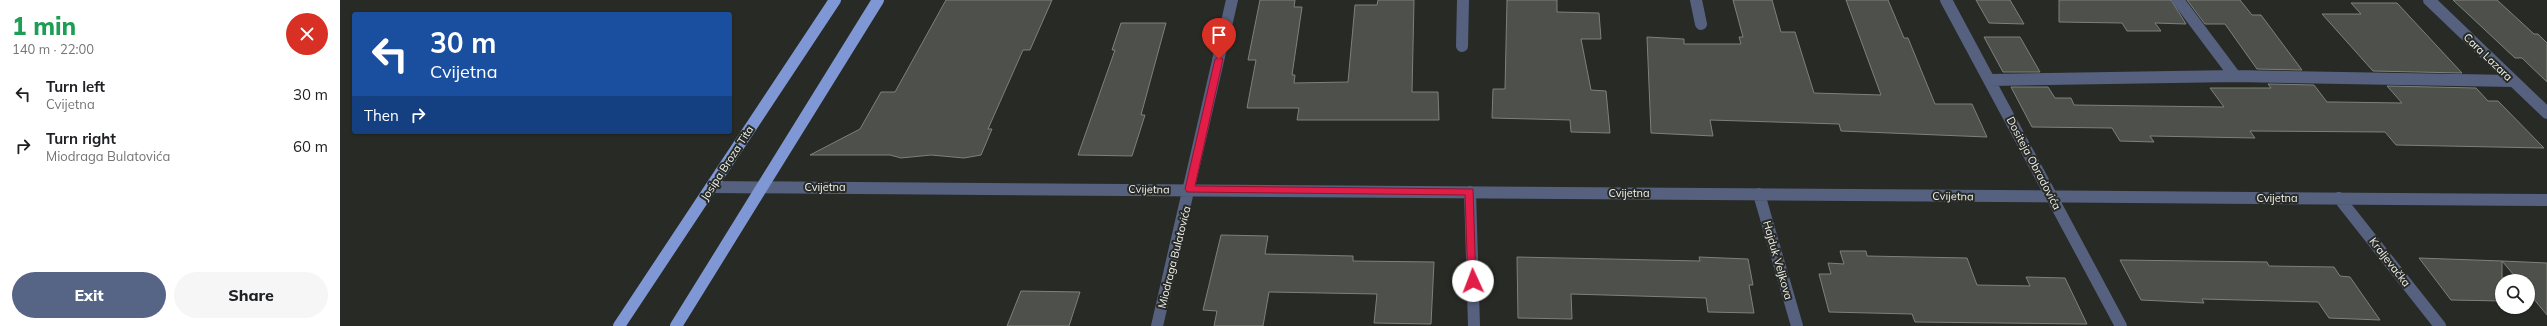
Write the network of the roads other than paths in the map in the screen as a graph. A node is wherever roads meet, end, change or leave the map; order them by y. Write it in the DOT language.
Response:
graph roads {
  1 [pos="835,0"];
  2 [pos="878,0"];
  3 [pos="1232,0"];
  4 [pos="1463,0"];
  5 [pos="1696,0"];
  6 [pos="1946,0"];
  7 [pos="2178,0"];
  8 [pos="2429,0"];
  9 [pos="1701,24"];
  10 [pos="1462,46"];
  11 [pos="2235,76"];
  12 [pos="1989,80"];
  13 [pos="2513,81"];
  14 [pos="2547,113"];
  15 [pos="711,186"];
  16 [pos="763,187"];
  17 [pos="1190,189"];
  18 [pos="1470,192"];
  19 [pos="1758,194"];
  20 [pos="2052,196"];
  21 [pos="2339,198"];
  22 [pos="2547,200"];
  23 [pos="619,326"];
  24 [pos="676,326"];
  25 [pos="1157,326"];
  26 [pos="1474,326"];
  27 [pos="1797,326"];
  28 [pos="2121,326"];
  29 [pos="2440,326"];
  1 -- 15 [label="main road, Josipa Broza Tita"];
  2 -- 16 [label="main road"];
  3 -- 17 [label="street, Miodraga Bulatovića"];
  4 -- 10 [label="street"];
  5 -- 9 [label="street"];
  6 -- 12 [label="street, Dositeja Obradovića"];
  7 -- 11 [label="street"];
  8 -- 13 [label="street, Cara Lazara"];
  11 -- 12 [label="street"];
  11 -- 13 [label="street"];
  12 -- 20 [label="street, Dositeja Obradovića"];
  13 -- 14 [label="street, Cara Lazara"];
  15 -- 16 [label="street, Cvijetna"];
  15 -- 23 [label="main road, Josipa Broza Tita"];
  16 -- 17 [label="street, Cvijetna"];
  16 -- 24 [label="main road"];
  17 -- 18 [label="street, Cvijetna"];
  17 -- 25 [label="street, Miodraga Bulatovića"];
  18 -- 19 [label="street, Cvijetna"];
  18 -- 26 [label="street"];
  19 -- 20 [label="street, Cvijetna"];
  19 -- 27 [label="street, Hajduk Veljkova"];
  20 -- 21 [label="street, Cvijetna"];
  20 -- 28 [label="street, Dositeja Obradovića"];
  21 -- 22 [label="street, Cvijetna"];
  21 -- 29 [label="street, Kraljevačka"];
}
